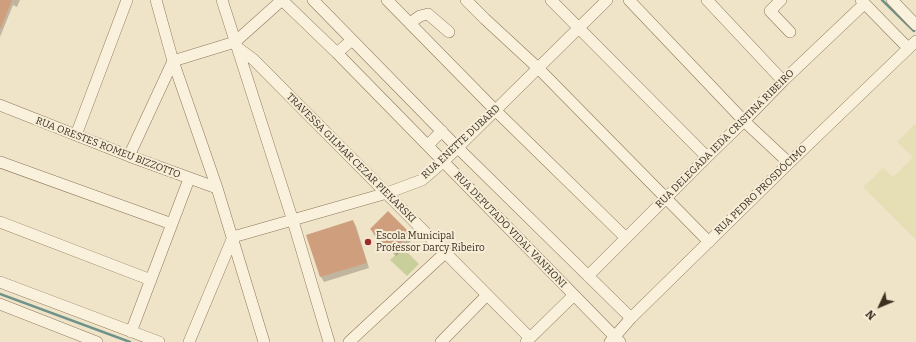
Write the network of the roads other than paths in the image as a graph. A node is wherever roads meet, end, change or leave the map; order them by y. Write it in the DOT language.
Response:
graph roads {
  1 [pos="127,0"];
  2 [pos="156,0"];
  3 [pos="222,0"];
  4 [pos="282,0"];
  5 [pos="313,0"];
  6 [pos="388,0"];
  7 [pos="466,0"];
  8 [pos="551,0"];
  9 [pos="607,0"];
  10 [pos="629,0"];
  11 [pos="707,0"];
  12 [pos="781,0"];
  13 [pos="892,0"];
  14 [pos="862,2"];
  15 [pos="410,23"];
  16 [pos="916,24"];
  17 [pos="579,28"];
  18 [pos="449,32"];
  19 [pos="790,32"];
  20 [pos="352,40"];
  21 [pos="236,45"];
  22 [pos="912,45"];
  23 [pos="337,53"];
  24 [pos="173,61"];
  25 [pos="538,68"];
  26 [pos="783,81"];
  27 [pos="0,106"];
  28 [pos="495,110"];
  29 [pos="744,121"];
  30 [pos="442,131"];
  31 [pos="76,135"];
  32 [pos="428,145"];
  33 [pos="457,147"];
  34 [pos="129,156"];
  35 [pos="707,156"];
  36 [pos="444,161"];
  37 [pos="0,162"];
  38 [pos="789,163"];
  39 [pos="189,179"];
  40 [pos="217,188"];
  41 [pos="387,193"];
  42 [pos="666,197"];
  43 [pos="292,221"];
  44 [pos="0,222"];
  45 [pos="172,224"];
  46 [pos="233,237"];
  47 [pos="626,238"];
  48 [pos="709,242"];
  49 [pos="446,252"];
  50 [pos="588,276"];
  51 [pos="150,280"];
  52 [pos="0,282"];
  53 [pos="487,295"];
  54 [pos="574,295"];
  55 [pos="0,304"];
  56 [pos="631,318"];
  57 [pos="131,332"];
  58 [pos="528,340"];
  59 [pos="615,340"];
  60 [pos="97,342"];
  61 [pos="159,342"];
  62 [pos="189,342"];
  63 [pos="264,342"];
  64 [pos="329,342"];
  65 [pos="349,342"];
  66 [pos="441,342"];
  1 -- 31 [label="street"];
  2 -- 24 [label="street"];
  3 -- 21 [label="street"];
  4 -- 21 [label="street"];
  4 -- 23 [label="street, RUA DEPUTADO VIDAL VANHONI"];
  5 -- 20 [label="street, RUA DEPUTADO VIDAL VANHONI"];
  6 -- 15 [label="street"];
  7 -- 25 [label="street"];
  8 -- 17 [label="street"];
  9 -- 17 [label="street, RUA ENETTE DUBARD"];
  10 -- 29 [label="street"];
  11 -- 26 [label="street"];
  12 -- 19 [label="street"];
  13 -- 16 [label="street"];
  14 -- 22 [label="street"];
  14 -- 26 [label="street, RUA DELEGADA IEDA CRISTINA RIBEIRO"];
  15 -- 18 [label="street"];
  15 -- 28 [label="street"];
  17 -- 25 [label="street, RUA ENETTE DUBARD"];
  17 -- 35 [label="street"];
  20 -- 23 [label="street"];
  20 -- 30 [label="street, RUA DEPUTADO VIDAL VANHONI"];
  21 -- 24 [label="street"];
  21 -- 41 [label="street, TRAVESSA GILMAR CEZAR PIEKARSKI"];
  21 -- 43 [label="street"];
  22 -- 38 [label="street, RUA PEDRO PROSDÓCIMO"];
  23 -- 32 [label="street, RUA DEPUTADO VIDAL VANHONI"];
  24 -- 34 [label="street"];
  24 -- 40 [label="street"];
  25 -- 28 [label="street, RUA ENETTE DUBARD"];
  25 -- 42 [label="street"];
  26 -- 29 [label="street, RUA DELEGADA IEDA CRISTINA RIBEIRO"];
  27 -- 31 [label="street, RUA ORESTES ROMEU BIZZOTTO"];
  28 -- 33 [label="street, RUA ENETTE DUBARD"];
  28 -- 47 [label="street"];
  29 -- 35 [label="street, RUA DELEGADA IEDA CRISTINA RIBEIRO"];
  29 -- 38 [label="street"];
  30 -- 32 [label="street"];
  30 -- 33 [label="street, RUA DEPUTADO VIDAL VANHONI"];
  31 -- 34 [label="street, RUA ORESTES ROMEU BIZZOTTO"];
  32 -- 36 [label="street, RUA DEPUTADO VIDAL VANHONI"];
  33 -- 36 [label="street, RUA ENETTE DUBARD"];
  33 -- 50 [label="street, RUA DEPUTADO VIDAL VANHONI"];
  34 -- 39 [label="street, RUA ORESTES ROMEU BIZZOTTO"];
  35 -- 42 [label="street, RUA DELEGADA IEDA CRISTINA RIBEIRO"];
  36 -- 41 [label="street, RUA ENETTE DUBARD"];
  36 -- 54 [label="street, RUA DEPUTADO VIDAL VANHONI"];
  37 -- 45 [label="street"];
  38 -- 48 [label="street, RUA PEDRO PROSDÓCIMO"];
  39 -- 40 [label="street, RUA ORESTES ROMEU BIZZOTTO"];
  39 -- 45 [label="street"];
  40 -- 46 [label="street"];
  41 -- 43 [label="street, RUA ENETTE DUBARD"];
  41 -- 49 [label="street, TRAVESSA GILMAR CEZAR PIEKARSKI"];
  42 -- 47 [label="street, RUA DELEGADA IEDA CRISTINA RIBEIRO"];
  42 -- 48 [label="street"];
  43 -- 46 [label="street, RUA ENETTE DUBARD"];
  43 -- 64 [label="street"];
  44 -- 51 [label="street"];
  45 -- 51 [label="street"];
  46 -- 62 [label="street"];
  46 -- 63 [label="street"];
  47 -- 50 [label="street, RUA DELEGADA IEDA CRISTINA RIBEIRO"];
  48 -- 56 [label="street, RUA PEDRO PROSDÓCIMO"];
  49 -- 53 [label="street, TRAVESSA GILMAR CEZAR PIEKARSKI"];
  49 -- 65 [label="street"];
  50 -- 56 [label="street, RUA DEPUTADO VIDAL VANHONI"];
  51 -- 57 [label="street"];
  52 -- 57 [label="street"];
  53 -- 58 [label="street, TRAVESSA GILMAR CEZAR PIEKARSKI"];
  53 -- 66 [label="street"];
  54 -- 58 [label="street"];
  54 -- 59 [label="street, RUA DEPUTADO VIDAL VANHONI"];
  55 -- 60 [label="street"];
  56 -- 59 [label="street, RUA PEDRO PROSDÓCIMO"];
  57 -- 61 [label="street"];
}
